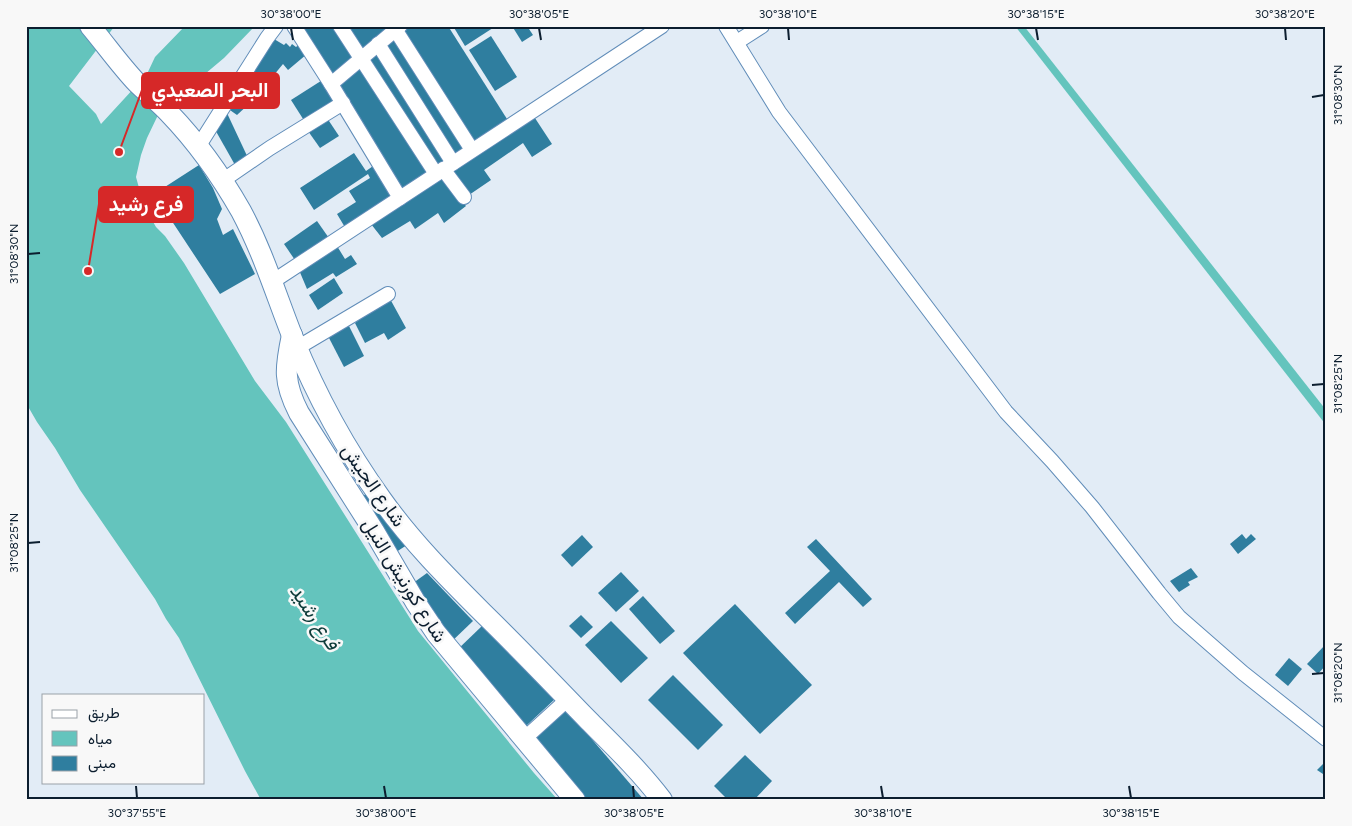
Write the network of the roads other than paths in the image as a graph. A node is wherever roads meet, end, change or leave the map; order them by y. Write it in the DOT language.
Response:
graph roads {
  1 [pos="90,26"];
  2 [pos="276,26"];
  3 [pos="294,26"];
  4 [pos="340,26"];
  5 [pos="662,26"];
  6 [pos="726,26"];
  7 [pos="762,26"];
  8 [pos="396,27"];
  9 [pos="736,42"];
  10 [pos="378,44"];
  11 [pos="362,58"];
  12 [pos="331,84"];
  13 [pos="343,103"];
  14 [pos="198,147"];
  15 [pos="472,150"];
  16 [pos="444,169"];
  17 [pos="222,181"];
  18 [pos="464,197"];
  19 [pos="400,198"];
  20 [pos="272,282"];
  21 [pos="388,294"];
  22 [pos="294,341"];
  23 [pos="568,699"];
  24 [pos="524,739"];
  25 [pos="1326,739"];
  26 [pos="575,800"];
  27 [pos="662,800"];
  1 -- 14 [label="main road, شارع الجيش"];
  2 -- 14 [label="street"];
  3 -- 12 [label="street"];
  4 -- 11 [label="street"];
  5 -- 15 [label="street"];
  6 -- 9 [label="street"];
  7 -- 9 [label="street"];
  8 -- 10 [label="street"];
  8 -- 15 [label="street"];
  9 -- 25 [label="street"];
  10 -- 11 [label="street"];
  10 -- 16 [label="street"];
  11 -- 12 [label="street"];
  11 -- 16 [label="street"];
  12 -- 13 [label="street"];
  13 -- 17 [label="street"];
  13 -- 19 [label="street"];
  14 -- 17 [label="main road, شارع الجيش"];
  15 -- 16 [label="street"];
  16 -- 18 [label="street"];
  16 -- 19 [label="street"];
  17 -- 20 [label="main road, شارع الجيش"];
  19 -- 20 [label="street"];
  20 -- 22 [label="main road, شارع الجيش"];
  21 -- 22 [label="street"];
  22 -- 23 [label="main road, شارع الجيش"];
  22 -- 24 [label="main road, شارع كورنيش النيل"];
  23 -- 24 [label="street"];
  23 -- 27 [label="main road, شارع الجيش"];
  24 -- 26 [label="main road, شارع كورنيش النيل"];
}
